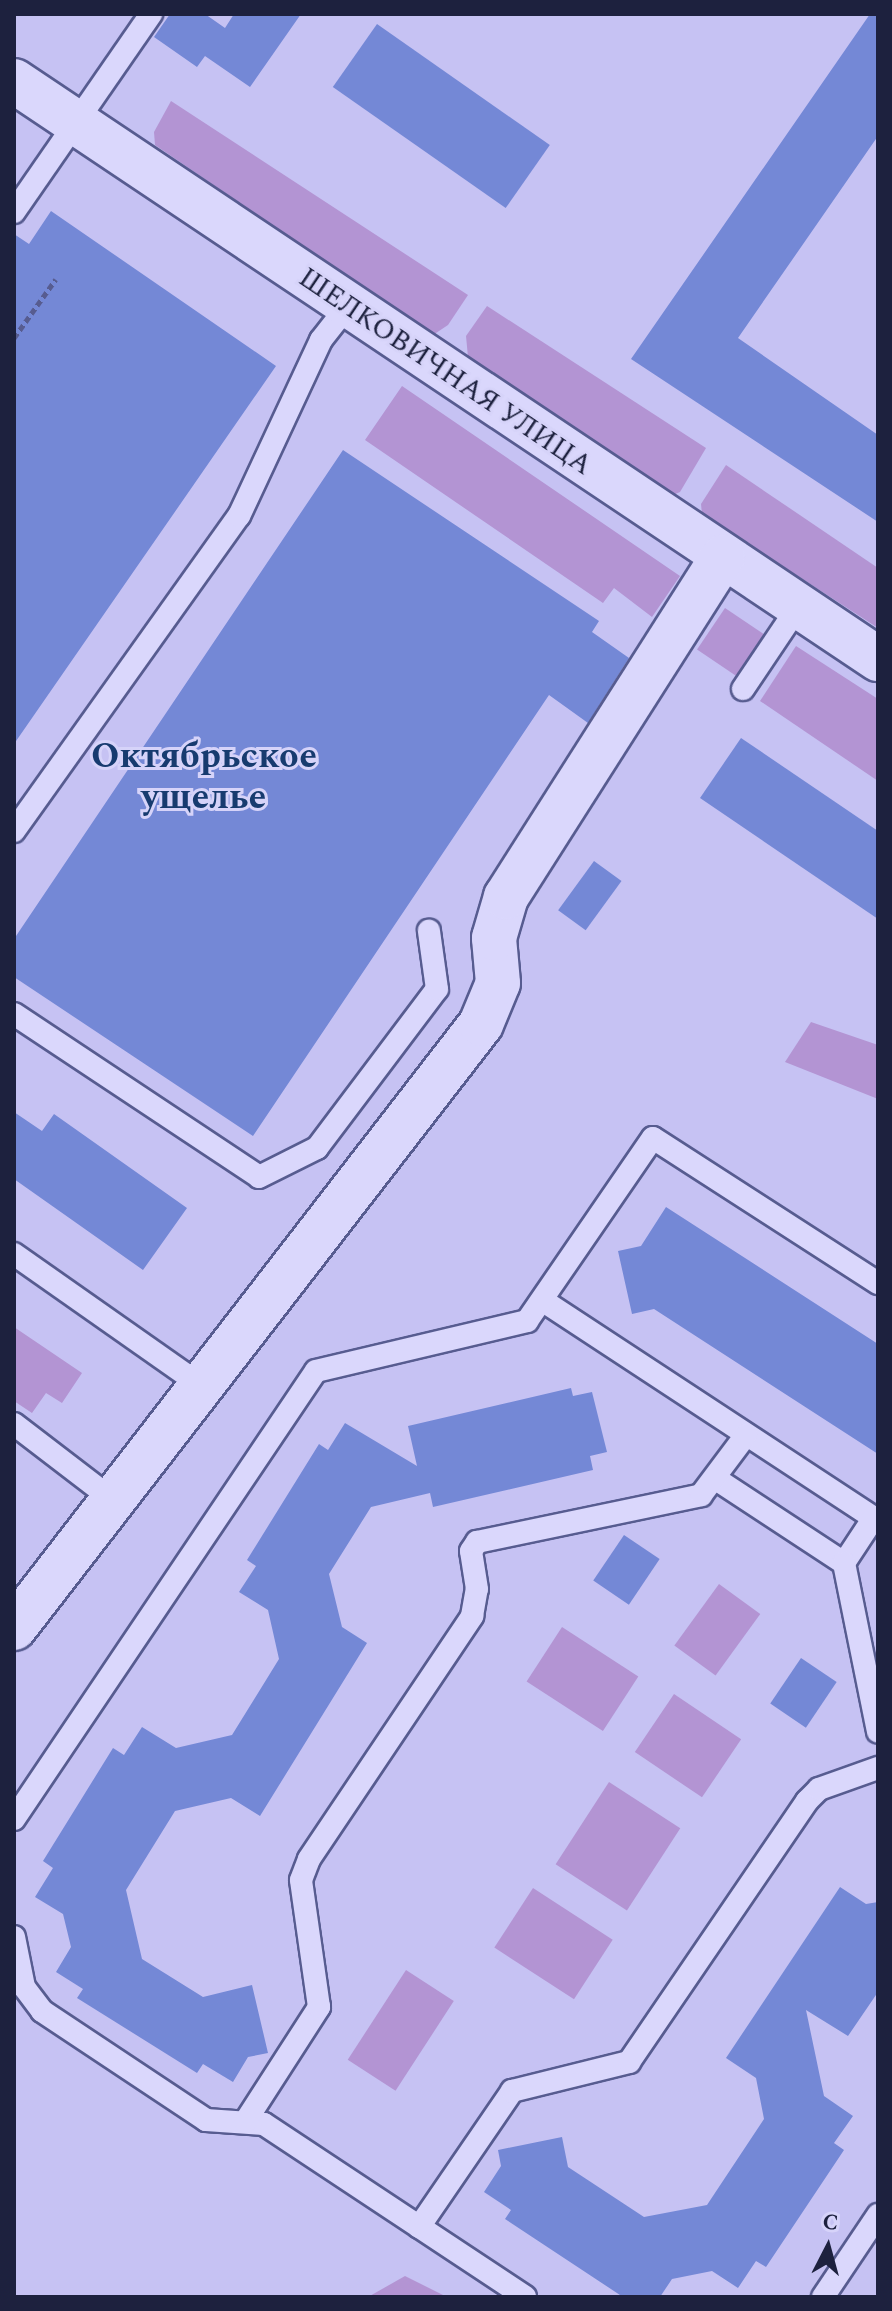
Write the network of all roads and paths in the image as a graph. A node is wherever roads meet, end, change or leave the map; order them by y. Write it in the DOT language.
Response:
graph roads {
  1 [pos="151,14"];
  2 [pos="14,81"];
  3 [pos="76,123"];
  4 [pos="14,212"];
  5 [pos="56,279"];
  6 [pos="347,307"];
  7 [pos="14,338"];
  8 [pos="723,557"];
  9 [pos="798,607"];
  10 [pos="878,659"];
  11 [pos="743,689"];
  12 [pos="17,819"];
  13 [pos="429,931"];
  14 [pos="14,1014"];
  15 [pos="14,1254"];
  16 [pos="878,1283"];
  17 [pos="545,1302"];
  18 [pos="202,1386"];
  19 [pos="14,1424"];
  20 [pos="746,1435"];
  21 [pos="716,1479"];
  22 [pos="113,1500"];
  23 [pos="876,1520"];
  24 [pos="844,1563"];
  25 [pos="14,1628"];
  26 [pos="878,1732"];
  27 [pos="878,1768"];
  28 [pos="14,1819"];
  29 [pos="14,1937"];
  30 [pos="245,2122"];
  31 [pos="878,2215"];
  32 [pos="419,2227"];
  33 [pos="525,2297"];
  34 [pos="823,2297"];
  1 -- 3 [label="lane"];
  2 -- 3 [label="street, ШЕЛКОВИЧНАЯ УЛИЦА"];
  3 -- 4 [label="lane"];
  3 -- 6 [label="street, ШЕЛКОВИЧНАЯ УЛИЦА"];
  5 -- 7 [label="path"];
  6 -- 8 [label="street, ШЕЛКОВИЧНАЯ УЛИЦА"];
  6 -- 12 [label="lane"];
  8 -- 9 [label="street, ШЕЛКОВИЧНАЯ УЛИЦА"];
  8 -- 18 [label="street"];
  9 -- 10 [label="street, ШЕЛКОВИЧНАЯ УЛИЦА"];
  9 -- 11 [label="lane"];
  13 -- 14 [label="lane"];
  15 -- 18 [label="lane"];
  16 -- 17 [label="lane"];
  17 -- 20 [label="lane"];
  17 -- 28 [label="lane"];
  18 -- 22 [label="street"];
  19 -- 22 [label="lane"];
  20 -- 21 [label="lane"];
  20 -- 23 [label="lane"];
  21 -- 24 [label="lane"];
  21 -- 30 [label="lane"];
  22 -- 25 [label="street"];
  23 -- 24 [label="lane"];
  24 -- 26 [label="lane"];
  27 -- 32 [label="lane"];
  29 -- 30 [label="lane"];
  30 -- 32 [label="lane"];
  31 -- 34 [label="lane"];
  32 -- 33 [label="lane"];
}
